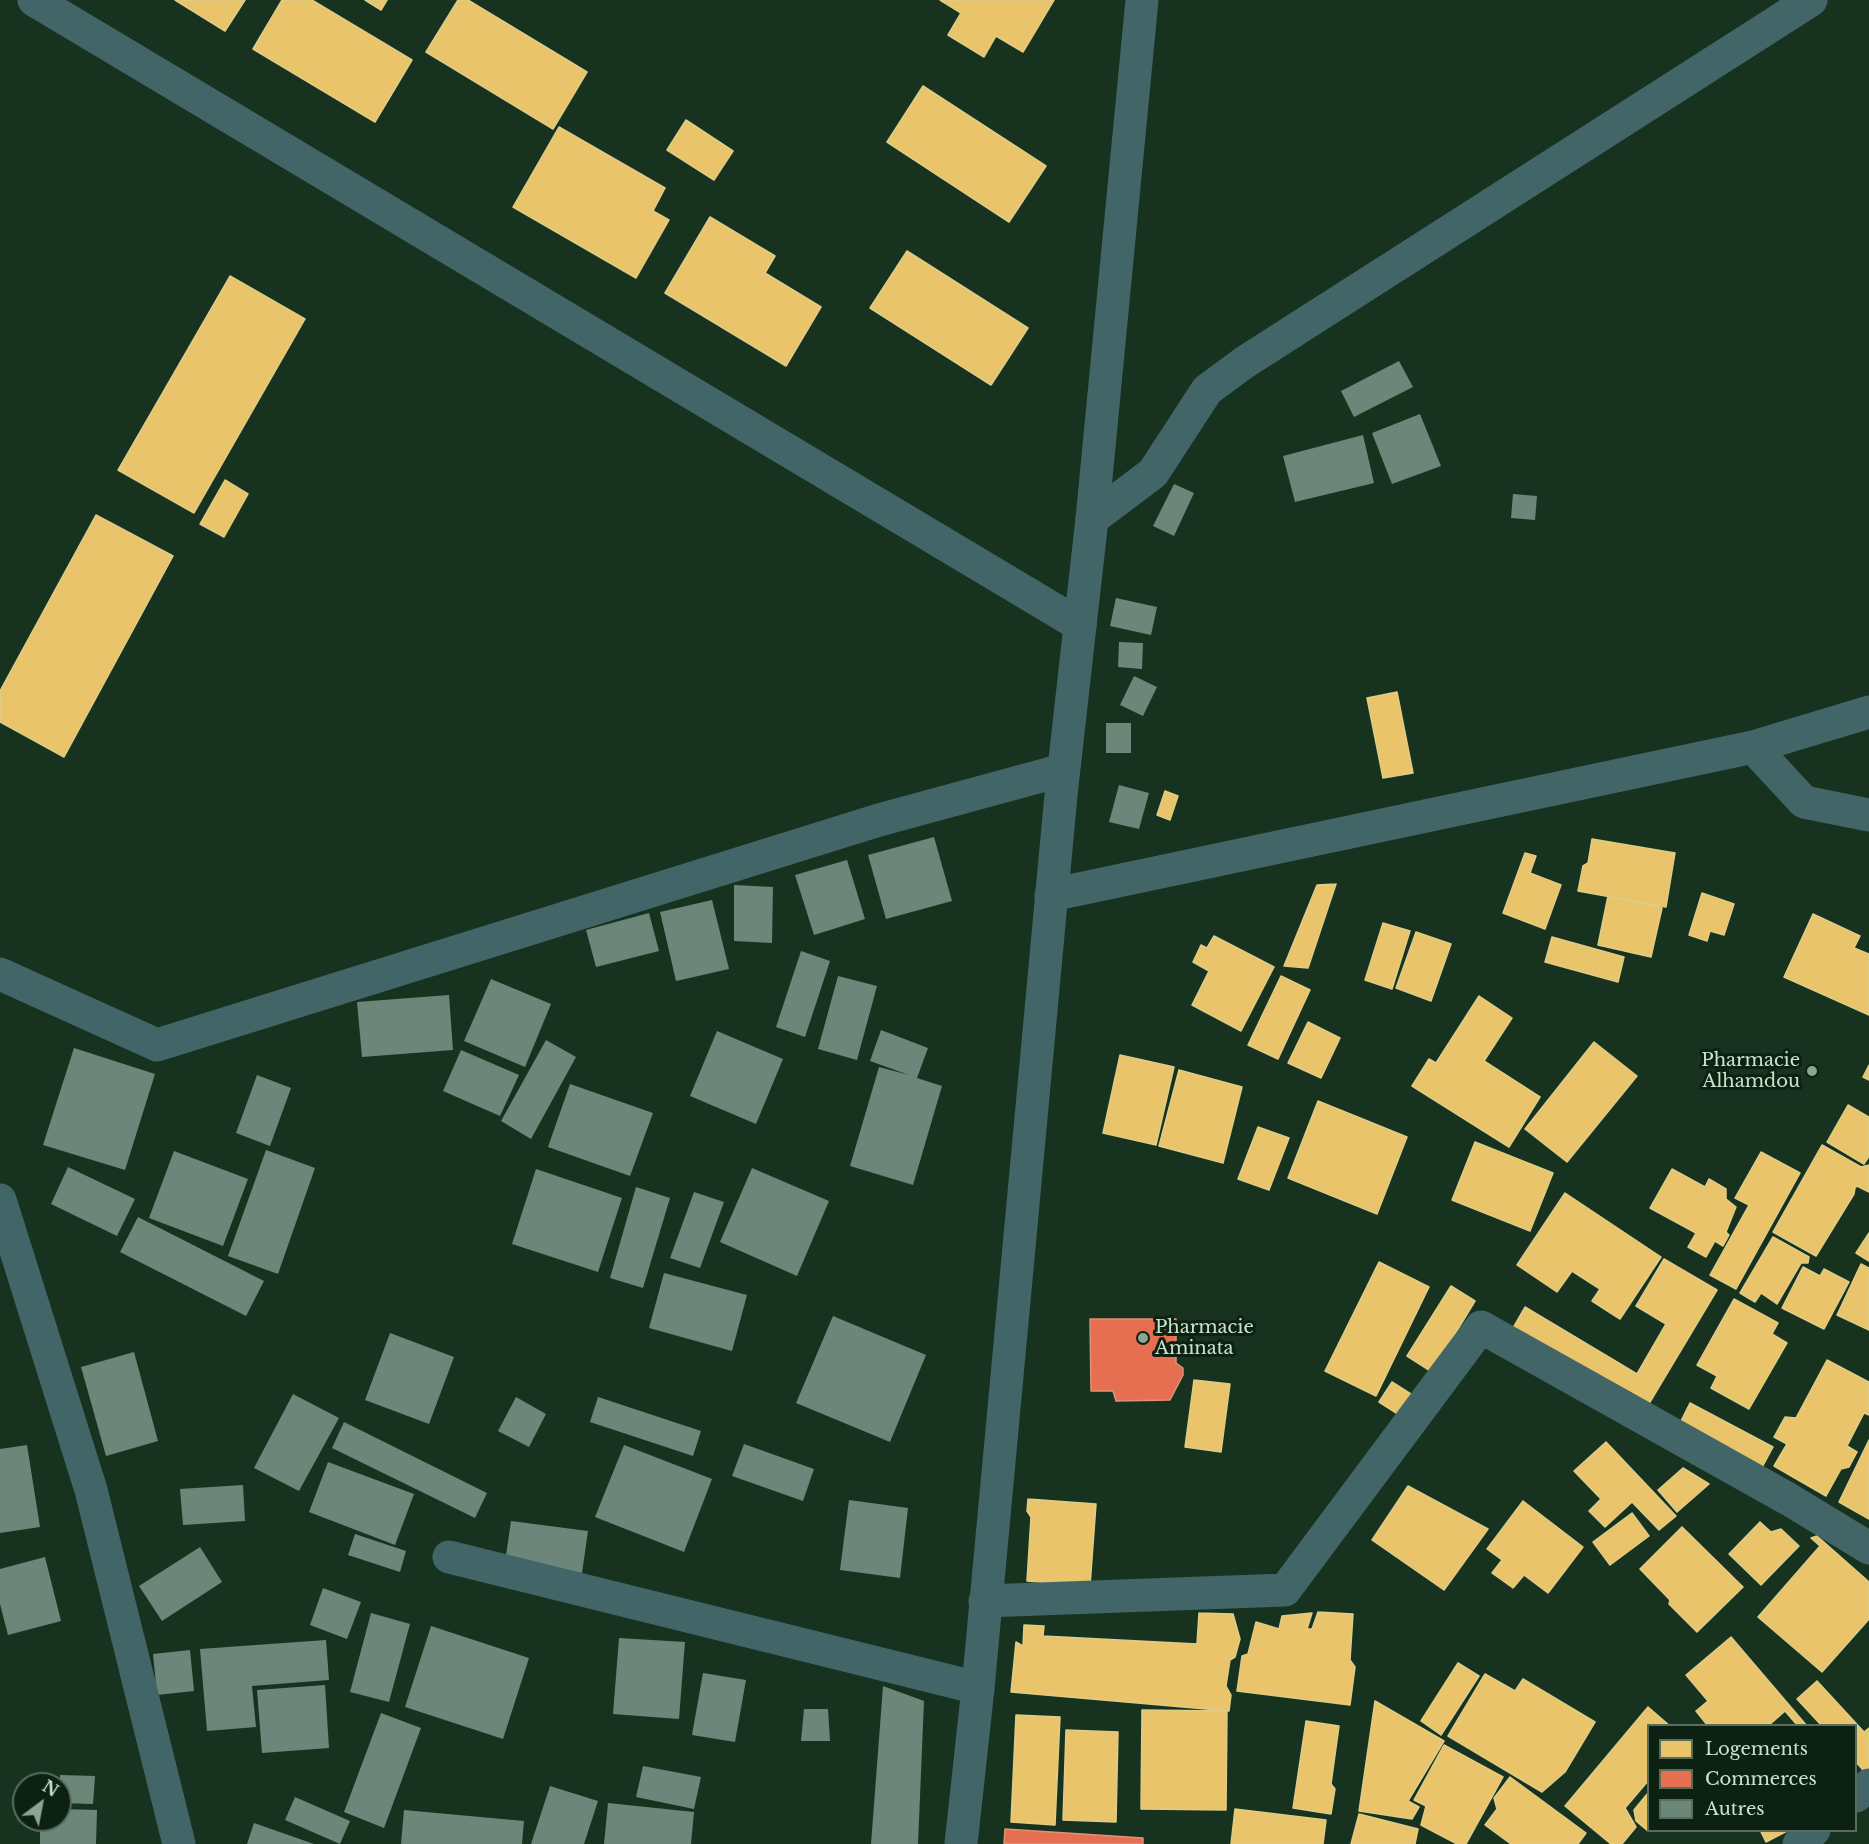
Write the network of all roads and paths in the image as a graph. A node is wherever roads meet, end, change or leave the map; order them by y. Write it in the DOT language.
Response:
graph roads {
  1 [pos="34,0"];
  2 [pos="1142,0"];
  3 [pos="1811,0"];
  4 [pos="1092,519"];
  5 [pos="1080,625"];
  6 [pos="1869,712"];
  7 [pos="1753,747"];
  8 [pos="1064,770"];
  9 [pos="1869,815"];
  10 [pos="1051,895"];
  11 [pos="0,974"];
  12 [pos="0,1200"];
  13 [pos="1869,1548"];
  14 [pos="449,1557"];
  15 [pos="985,1601"];
  16 [pos="978,1688"];
  17 [pos="1869,1785"];
  18 [pos="1857,1795"];
  19 [pos="1812,1832"];
  20 [pos="179,1844"];
  21 [pos="961,1844"];
  22 [pos="1799,1844"];
  1 -- 5 [label="street"];
  2 -- 4 [label="street"];
  3 -- 4 [label="street"];
  4 -- 5 [label="street"];
  5 -- 8 [label="street"];
  6 -- 7 [label="street"];
  7 -- 9 [label="street"];
  7 -- 10 [label="street"];
  8 -- 10 [label="street"];
  8 -- 11 [label="street"];
  10 -- 15 [label="street"];
  12 -- 20 [label="street"];
  13 -- 15 [label="street"];
  14 -- 16 [label="street"];
  15 -- 16 [label="street"];
  16 -- 21 [label="street"];
  17 -- 18 [label="street"];
  19 -- 22 [label="street"];
}
